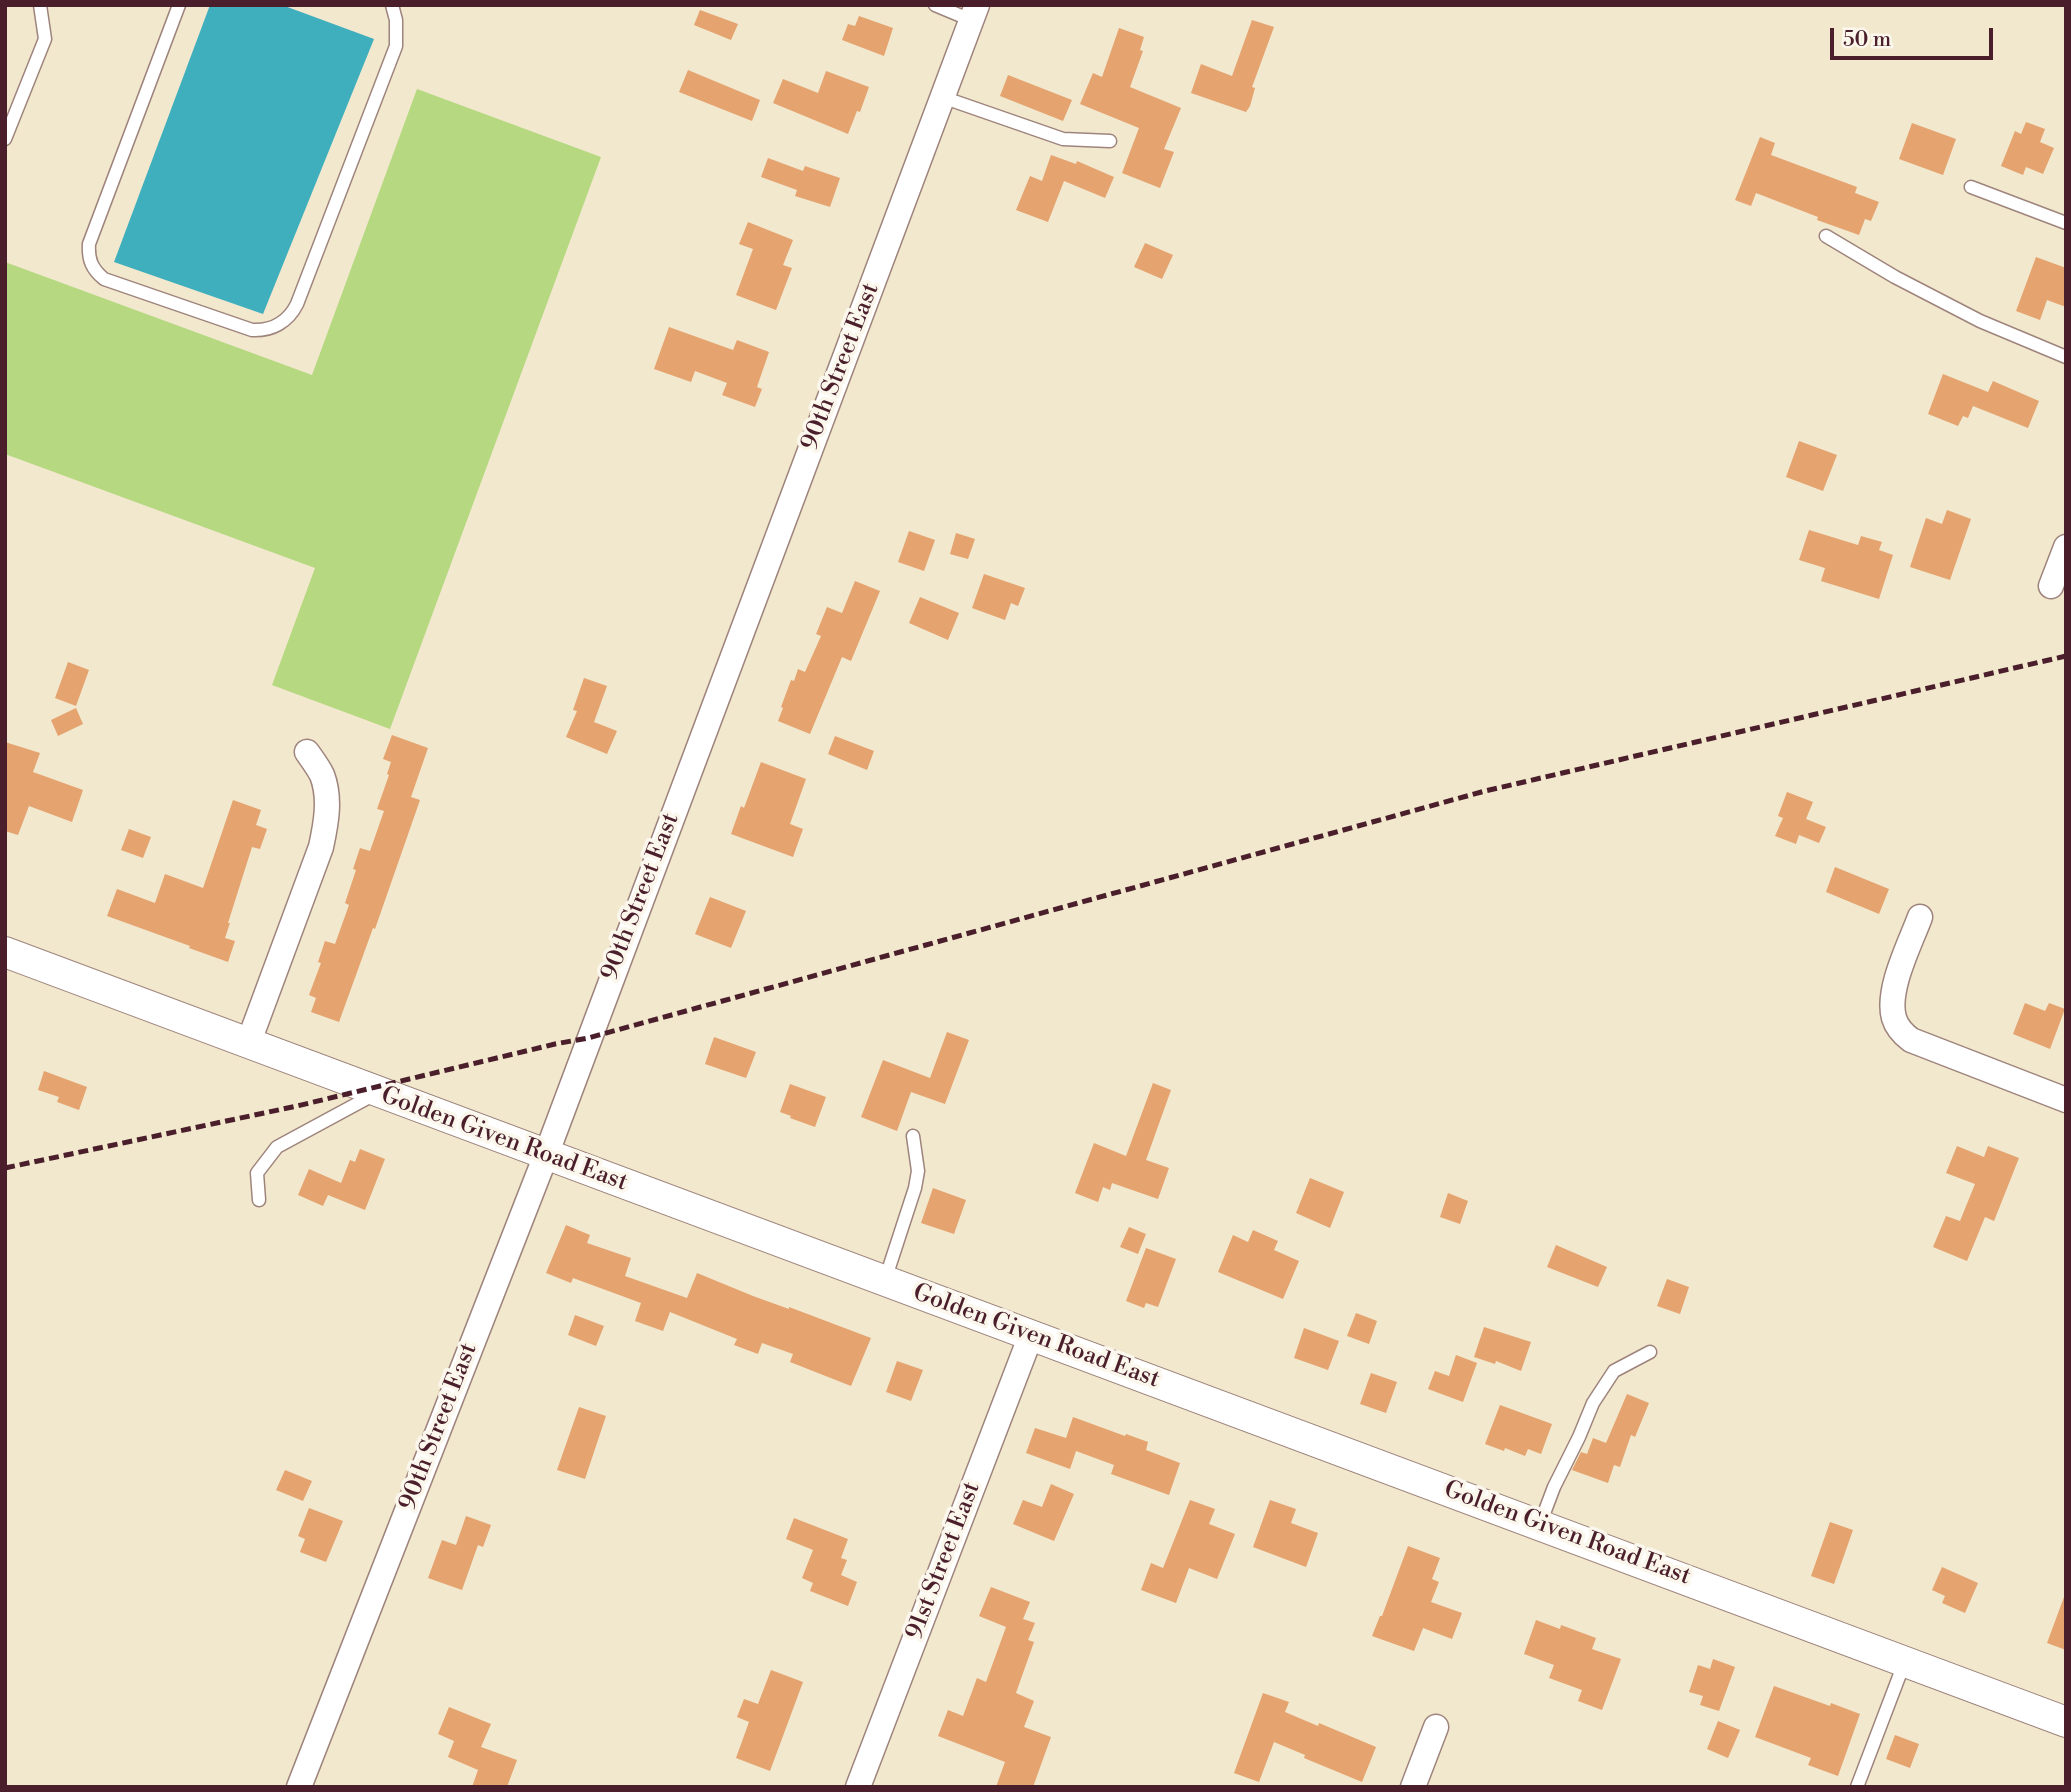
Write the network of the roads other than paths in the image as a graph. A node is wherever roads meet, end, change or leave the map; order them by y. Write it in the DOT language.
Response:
graph roads {
  1 [pos="40,5"];
  2 [pos="179,5"];
  3 [pos="392,5"];
  4 [pos="935,5"];
  5 [pos="974,12"];
  6 [pos="942,97"];
  7 [pos="5,139"];
  8 [pos="1110,141"];
  9 [pos="1971,187"];
  10 [pos="2066,223"];
  11 [pos="1826,236"];
  12 [pos="2066,356"];
  13 [pos="2066,547"];
  14 [pos="2051,586"];
  15 [pos="307,752"];
  16 [pos="1920,917"];
  17 [pos="5,952"];
  18 [pos="248,1044"];
  19 [pos="378,1093"];
  20 [pos="2066,1100"];
  21 [pos="914,1136"];
  22 [pos="546,1155"];
  23 [pos="259,1200"];
  24 [pos="885,1281"];
  25 [pos="1031,1335"];
  26 [pos="1650,1352"];
  27 [pos="1540,1525"];
  28 [pos="1905,1661"];
  29 [pos="2066,1721"];
  30 [pos="1436,1727"];
  31 [pos="299,1787"];
  32 [pos="858,1787"];
  33 [pos="1413,1787"];
  34 [pos="1857,1787"];
  1 -- 7 [label="lane"];
  2 -- 3 [label="lane"];
  4 -- 5 [label="lane"];
  5 -- 6 [label="street, 90th Street East"];
  6 -- 8 [label="lane"];
  6 -- 22 [label="street, 90th Street East"];
  9 -- 10 [label="lane"];
  11 -- 12 [label="lane"];
  13 -- 14 [label="street"];
  15 -- 18 [label="street"];
  16 -- 20 [label="street"];
  17 -- 18 [label="street, Golden Given Road East"];
  18 -- 19 [label="street, Golden Given Road East"];
  19 -- 22 [label="street, Golden Given Road East"];
  19 -- 23 [label="lane"];
  21 -- 24 [label="lane"];
  22 -- 24 [label="street, Golden Given Road East"];
  22 -- 31 [label="street, 90th Street East"];
  24 -- 25 [label="street, Golden Given Road East"];
  25 -- 27 [label="street, Golden Given Road East"];
  25 -- 32 [label="street, 91st Street East"];
  26 -- 27 [label="lane"];
  27 -- 28 [label="street, Golden Given Road East"];
  28 -- 29 [label="street, Golden Given Road East"];
  28 -- 34 [label="lane"];
  30 -- 33 [label="street"];
}
